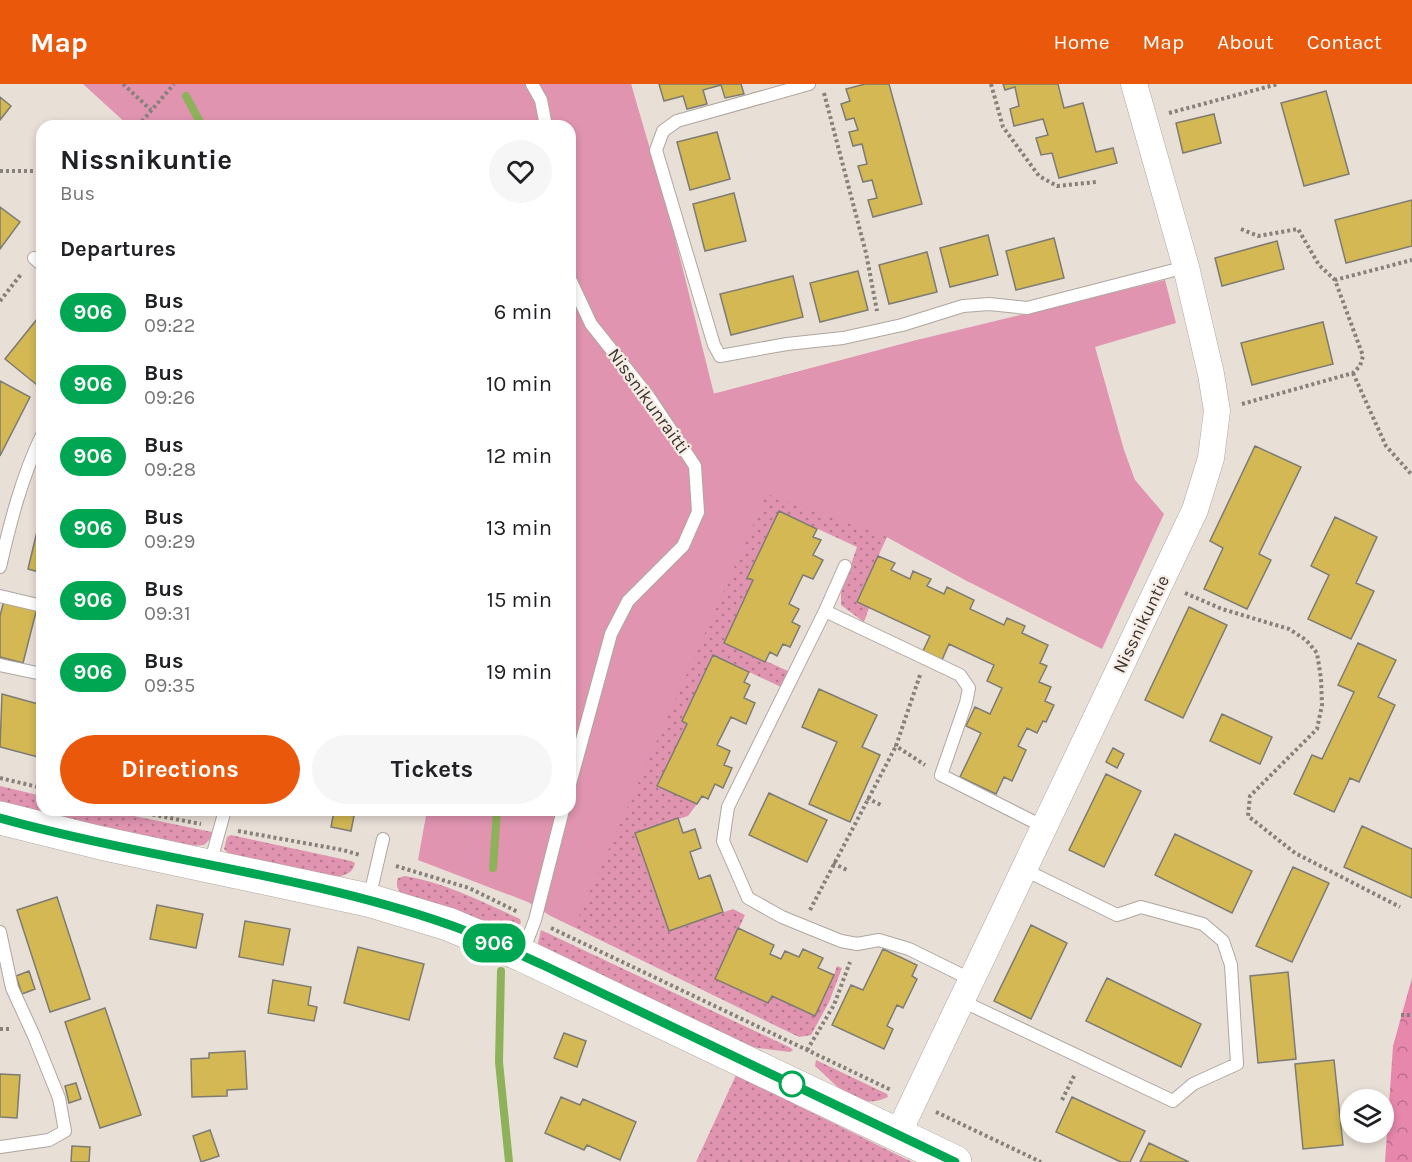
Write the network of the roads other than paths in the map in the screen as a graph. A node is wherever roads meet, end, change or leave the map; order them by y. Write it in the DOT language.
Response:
graph roads {
  1 [pos="532,84"];
  2 [pos="808,84"];
  3 [pos="1134,84"];
  4 [pos="545,120"];
  5 [pos="1186,267"];
  6 [pos="576,292"];
  7 [pos="36,448"];
  8 [pos="5,524"];
  9 [pos="845,566"];
  10 [pos="0,567"];
  11 [pos="0,596"];
  12 [pos="36,605"];
  13 [pos="825,611"];
  14 [pos="0,665"];
  15 [pos="36,673"];
  16 [pos="576,762"];
  17 [pos="223,816"];
  18 [pos="561,816"];
  19 [pos="0,818"];
  20 [pos="1044,826"];
  21 [pos="383,839"];
  22 [pos="209,865"];
  23 [pos="1023,869"];
  24 [pos="368,900"];
  25 [pos="0,932"];
  26 [pos="522,955"];
  27 [pos="967,990"];
  28 [pos="898,1134"];
  29 [pos="0,1147"];
  30 [pos="955,1162"];
  1 -- 4 [label="lane"];
  2 -- 5 [label="lane"];
  3 -- 5 [label="street, Nissnikuntie"];
  5 -- 20 [label="street, Nissnikuntie"];
  6 -- 16 [label="lane, Nissnikunraitti"];
  7 -- 8 [label="lane"];
  8 -- 10 [label="lane"];
  9 -- 13 [label="lane"];
  11 -- 12 [label="lane"];
  13 -- 20 [label="lane"];
  13 -- 27 [label="lane"];
  14 -- 15 [label="lane"];
  17 -- 22 [label="lane"];
  18 -- 26 [label="lane"];
  19 -- 22 [label="street"];
  20 -- 23 [label="street, Nissnikuntie"];
  21 -- 24 [label="lane"];
  22 -- 24 [label="street"];
  23 -- 27 [label="street, Nissnikuntie"];
  23 -- 27 [label="lane"];
  24 -- 26 [label="street"];
  25 -- 29 [label="lane"];
  26 -- 28 [label="street"];
  27 -- 28 [label="street, Nissnikuntie"];
  28 -- 30 [label="street"];
}
